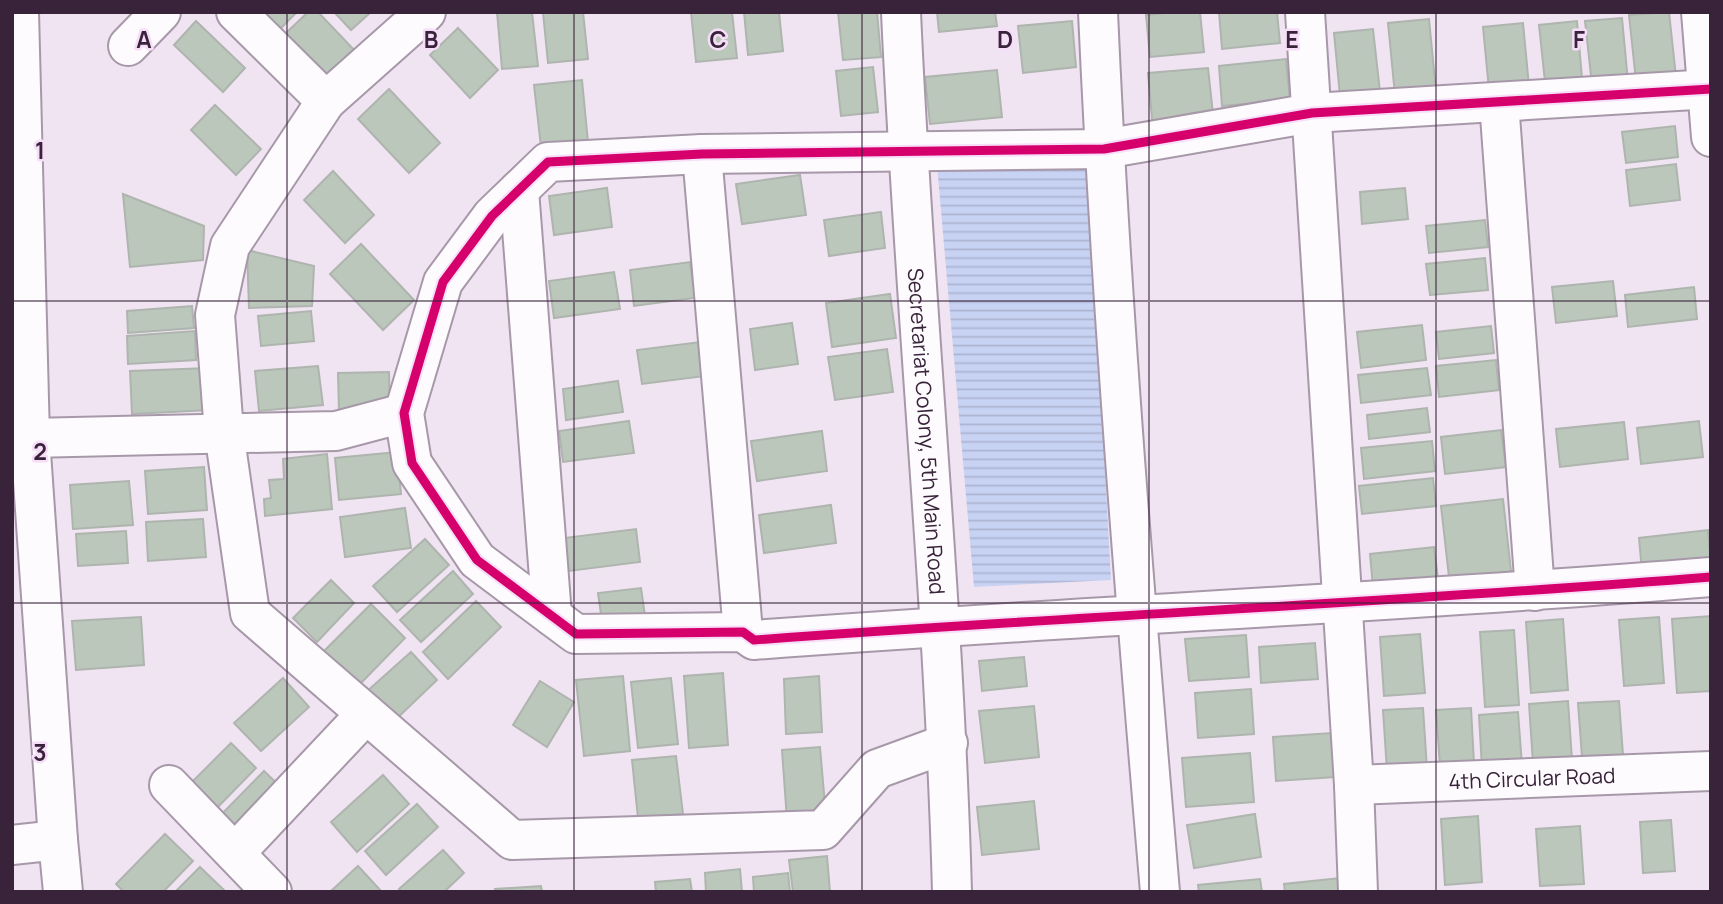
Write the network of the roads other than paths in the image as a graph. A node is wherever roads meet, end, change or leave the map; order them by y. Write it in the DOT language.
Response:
graph roads {
  1 [pos="19,12"];
  2 [pos="161,12"];
  3 [pos="236,12"];
  4 [pos="426,12"];
  5 [pos="901,12"];
  6 [pos="1098,12"];
  7 [pos="1305,12"];
  8 [pos="1701,12"];
  9 [pos="128,46"];
  10 [pos="1709,89"];
  11 [pos="326,101"];
  12 [pos="1499,102"];
  13 [pos="1312,113"];
  14 [pos="1711,137"];
  15 [pos="1104,149"];
  16 [pos="907,152"];
  17 [pos="702,154"];
  18 [pos="519,190"];
  19 [pos="404,413"];
  20 [pos="224,432"];
  21 [pos="30,438"];
  22 [pos="1711,577"];
  23 [pos="1535,591"];
  24 [pos="1342,602"];
  25 [pos="1136,614"];
  26 [pos="552,616"];
  27 [pos="940,626"];
  28 [pos="743,632"];
  29 [pos="366,713"];
  30 [pos="948,743"];
  31 [pos="1711,771"];
  32 [pos="169,785"];
  33 [pos="1354,785"];
  34 [pos="58,840"];
  35 [pos="12,845"];
  36 [pos="235,853"];
  37 [pos="63,892"];
  38 [pos="272,892"];
  39 [pos="952,892"];
  40 [pos="1160,892"];
  41 [pos="1358,892"];
  1 -- 21 [label="street"];
  2 -- 9 [label="street"];
  3 -- 11 [label="street"];
  4 -- 11 [label="street"];
  5 -- 16 [label="street, Secretariat Colony, 5th Main Road"];
  6 -- 15 [label="street"];
  7 -- 13 [label="street"];
  8 -- 10 [label="street"];
  10 -- 12 [label="street"];
  10 -- 14 [label="street"];
  11 -- 20 [label="street"];
  12 -- 13 [label="street"];
  12 -- 23 [label="street"];
  13 -- 15 [label="street"];
  13 -- 24 [label="street"];
  15 -- 16 [label="street"];
  15 -- 25 [label="street"];
  16 -- 17 [label="street"];
  16 -- 27 [label="street, Secretariat Colony, 5th Main Road"];
  17 -- 18 [label="street"];
  17 -- 28 [label="street"];
  18 -- 19 [label="street"];
  18 -- 26 [label="street"];
  19 -- 20 [label="street"];
  19 -- 26 [label="street"];
  20 -- 21 [label="street"];
  20 -- 29 [label="street"];
  21 -- 34 [label="street"];
  22 -- 23 [label="street"];
  23 -- 24 [label="street"];
  24 -- 25 [label="street"];
  24 -- 33 [label="street"];
  25 -- 27 [label="street"];
  25 -- 40 [label="street"];
  26 -- 28 [label="street"];
  27 -- 28 [label="street"];
  27 -- 30 [label="street, Secretariat Colony, 5th Main Road"];
  29 -- 30 [label="street"];
  29 -- 36 [label="street"];
  30 -- 39 [label="street, Secretariat Colony, 5th Main Road"];
  31 -- 33 [label="street, 4th Circular Road"];
  32 -- 36 [label="street"];
  33 -- 41 [label="street"];
  34 -- 35 [label="street"];
  34 -- 37 [label="street"];
  36 -- 38 [label="street"];
}
